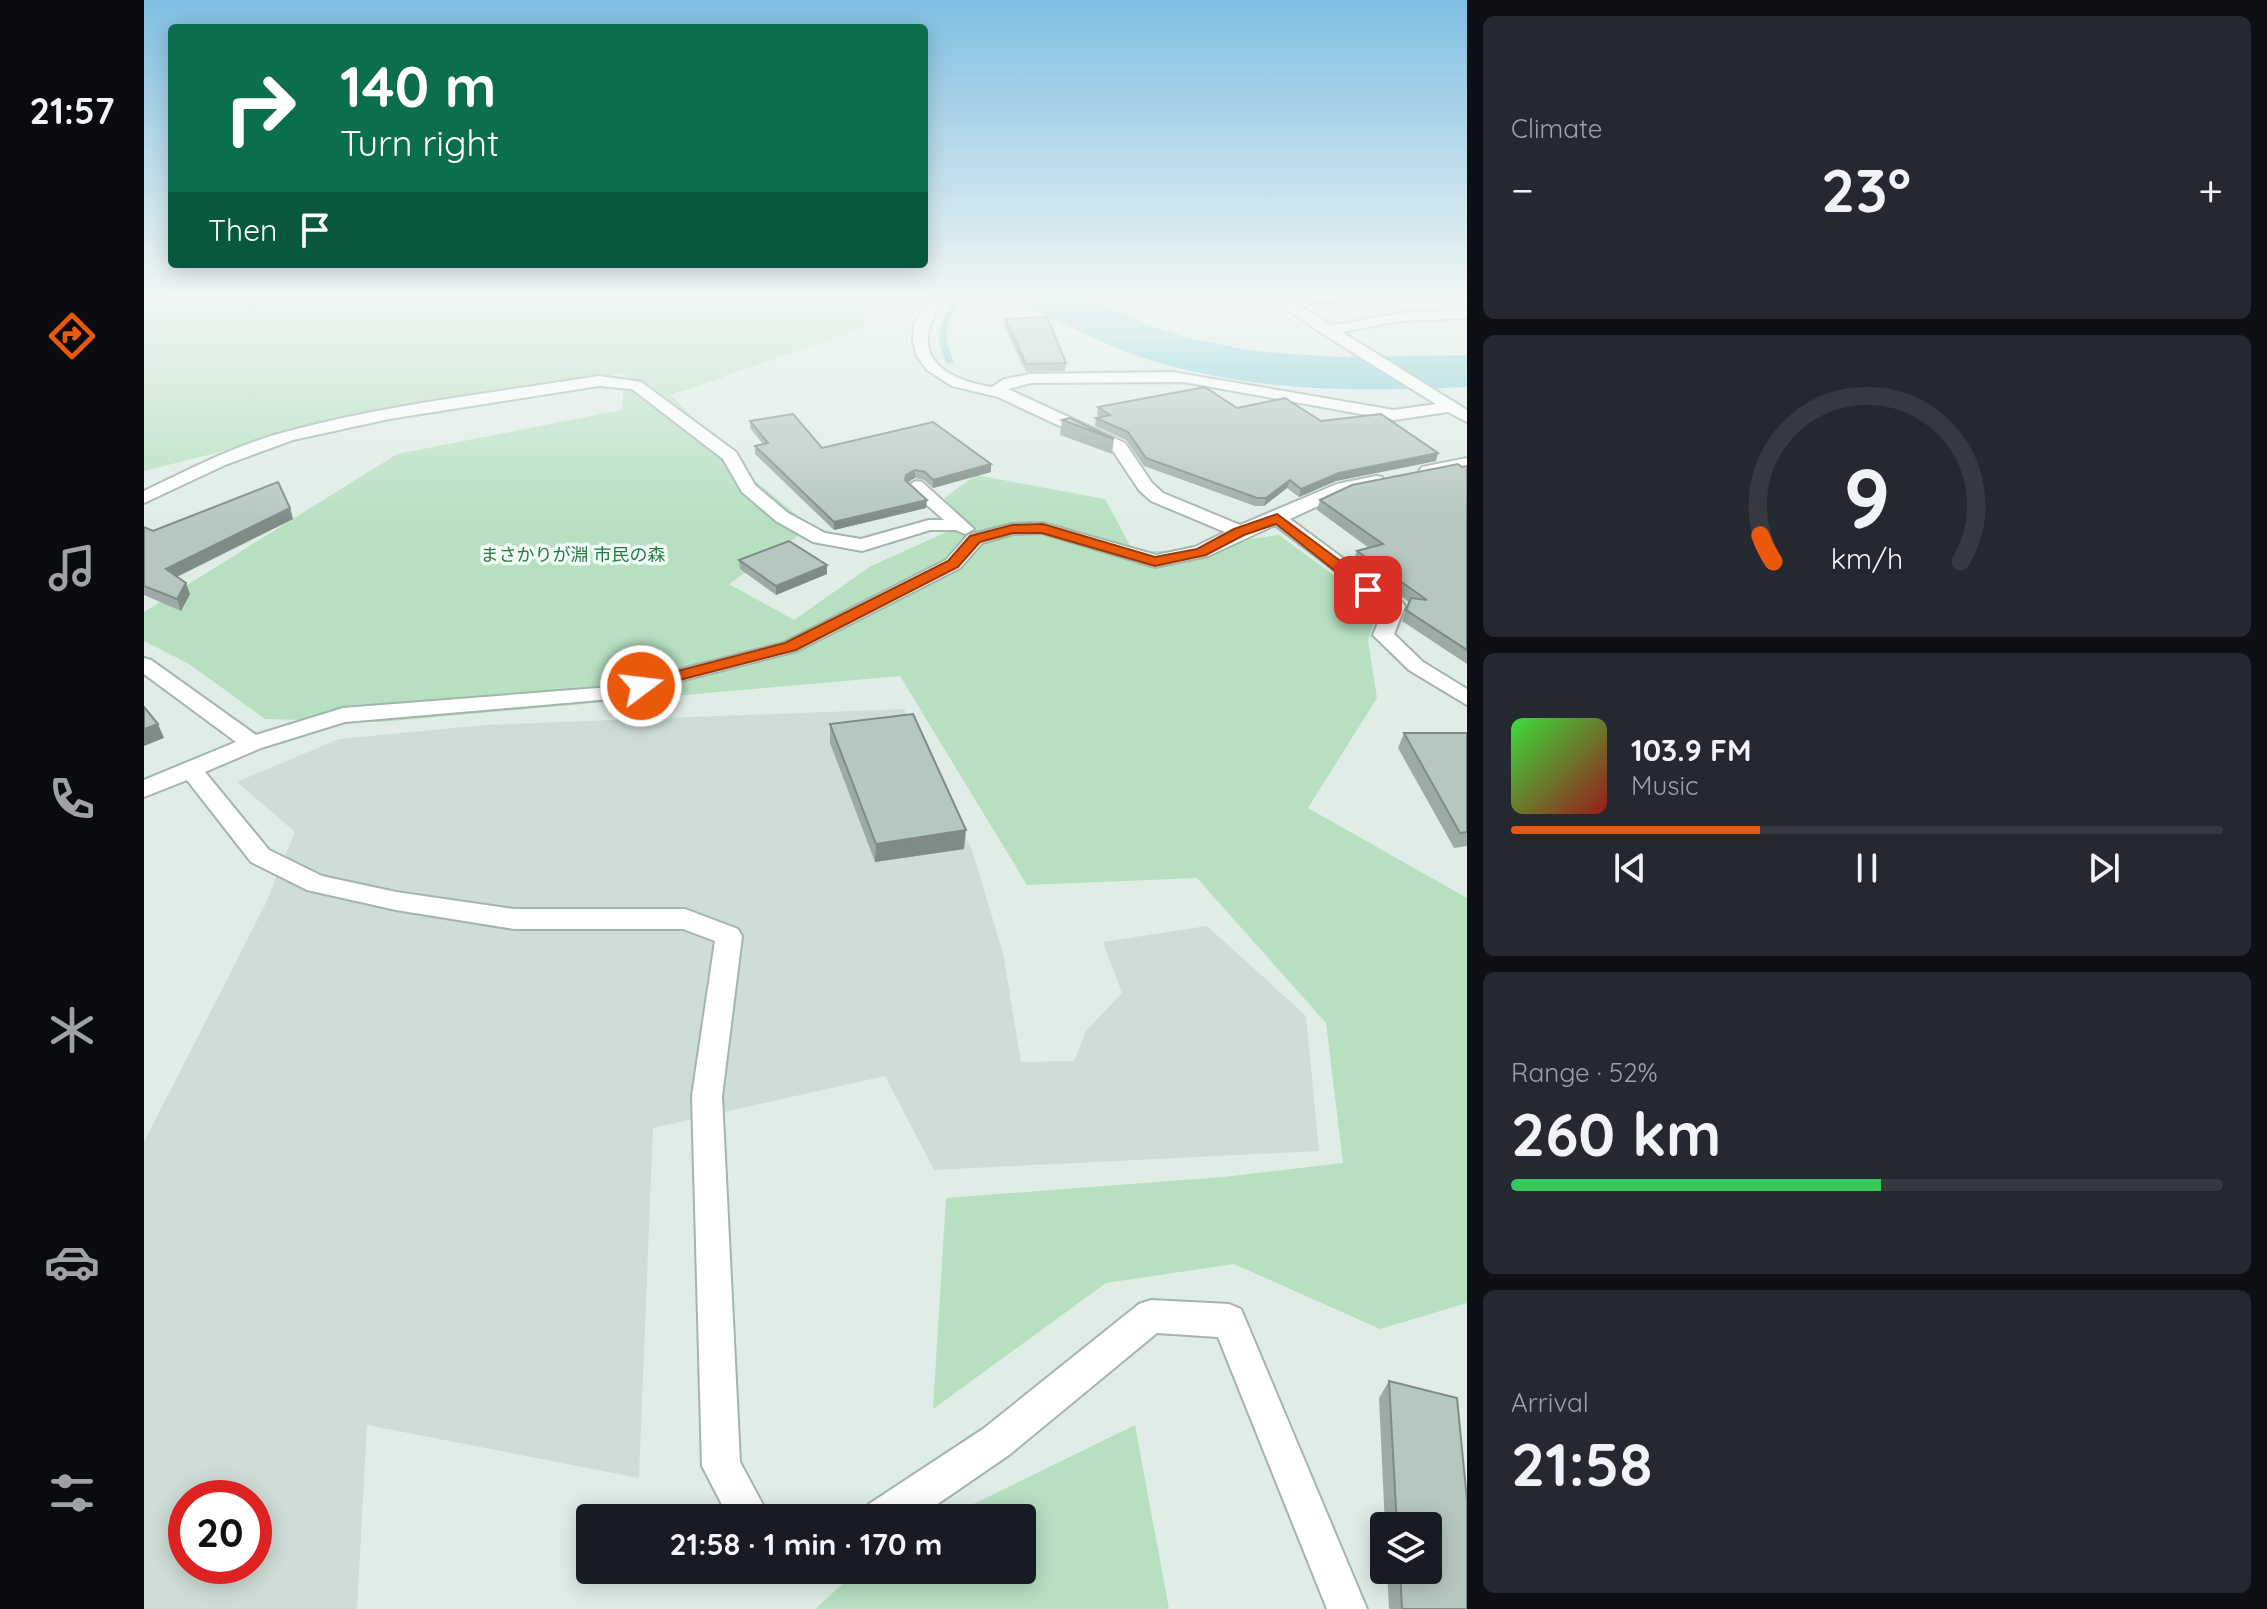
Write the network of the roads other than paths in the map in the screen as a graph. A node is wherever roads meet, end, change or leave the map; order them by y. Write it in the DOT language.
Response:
graph roads {
  1 [pos="939,373"];
  2 [pos="1395,373"];
  3 [pos="1002,393"];
  4 [pos="1450,407"];
  5 [pos="1467,417"];
  6 [pos="1467,463"];
  7 [pos="916,486"];
  8 [pos="144,498"];
  9 [pos="1277,518"];
  10 [pos="968,532"];
  11 [pos="1239,532"];
  12 [pos="144,664"];
  13 [pos="1467,698"];
  14 [pos="253,743"];
  15 [pos="192,771"];
  16 [pos="144,789"];
  17 [pos="743,1504"];
  18 [pos="904,1504"];
  19 [pos="1347,1609"];
  1 -- 3 [label="street"];
  2 -- 4 [label="street"];
  3 -- 4 [label="street"];
  3 -- 11 [label="street"];
  4 -- 5 [label="street"];
  6 -- 9 [label="street"];
  7 -- 10 [label="street"];
  8 -- 10 [label="street"];
  9 -- 11 [label="street"];
  9 -- 13 [label="street"];
  10 -- 11 [label="street"];
  10 -- 14 [label="street"];
  12 -- 14 [label="street"];
  14 -- 15 [label="street"];
  15 -- 16 [label="street"];
  15 -- 17 [label="street"];
  18 -- 19 [label="street"];
}
